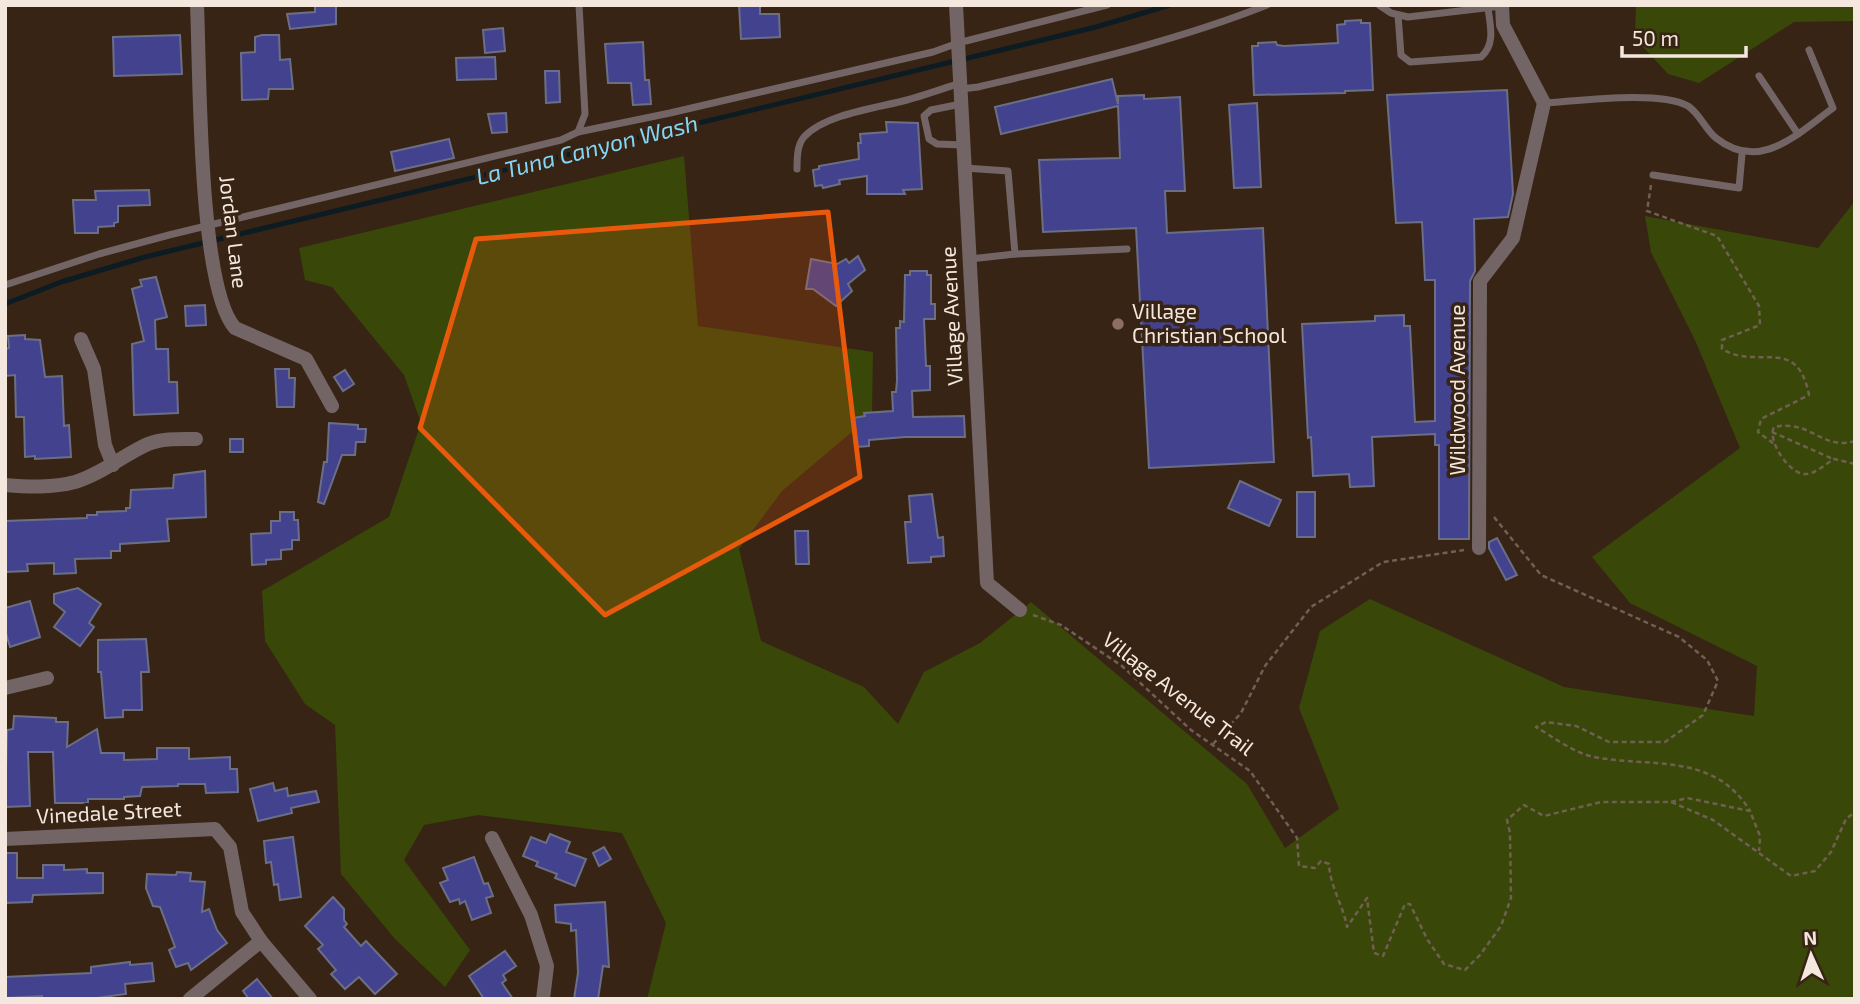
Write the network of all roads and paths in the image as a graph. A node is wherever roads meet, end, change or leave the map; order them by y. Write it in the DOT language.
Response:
graph roads {
  1 [pos="197,5"];
  2 [pos="579,5"];
  3 [pos="956,5"];
  4 [pos="1107,5"];
  5 [pos="1267,5"];
  6 [pos="1379,5"];
  7 [pos="1497,6"];
  8 [pos="1398,15"];
  9 [pos="958,47"];
  10 [pos="1809,50"];
  11 [pos="1759,76"];
  12 [pos="960,92"];
  13 [pos="1544,103"];
  14 [pos="578,132"];
  15 [pos="1798,134"];
  16 [pos="964,145"];
  17 [pos="1742,153"];
  18 [pos="965,167"];
  19 [pos="797,169"];
  20 [pos="1653,175"];
  21 [pos="208,229"];
  22 [pos="1127,249"];
  23 [pos="1015,254"];
  24 [pos="970,259"];
  25 [pos="5,285"];
  26 [pos="81,339"];
  27 [pos="332,406"];
  28 [pos="1772,432"];
  29 [pos="196,439"];
  30 [pos="1855,441"];
  31 [pos="1774,444"];
  32 [pos="1833,459"];
  33 [pos="1855,464"];
  34 [pos="113,465"];
  35 [pos="5,485"];
  36 [pos="1479,498"];
  37 [pos="1479,548"];
  38 [pos="1020,610"];
  39 [pos="47,678"];
  40 [pos="5,688"];
  41 [pos="1213,744"];
  42 [pos="1671,803"];
  43 [pos="1750,811"];
  44 [pos="1855,811"];
  45 [pos="492,838"];
  46 [pos="5,839"];
  47 [pos="1759,853"];
  48 [pos="261,941"];
  49 [pos="190,999"];
  50 [pos="310,999"];
  51 [pos="542,999"];
  1 -- 21 [label="street, Jordan Lane"];
  2 -- 14 [label="lane"];
  3 -- 9 [label="street, Village Avenue"];
  4 -- 9 [label="lane"];
  5 -- 12 [label="lane"];
  6 -- 8 [label="lane"];
  7 -- 8 [label="lane"];
  7 -- 8 [label="lane"];
  7 -- 13 [label="street"];
  9 -- 12 [label="street, Village Avenue"];
  9 -- 14 [label="lane"];
  10 -- 15 [label="lane"];
  11 -- 15 [label="lane"];
  12 -- 16 [label="street, Village Avenue"];
  12 -- 16 [label="lane"];
  12 -- 19 [label="lane"];
  13 -- 17 [label="lane"];
  13 -- 36 [label="street, Wildwood Avenue"];
  14 -- 21 [label="lane"];
  15 -- 17 [label="lane"];
  16 -- 18 [label="street, Village Avenue"];
  17 -- 20 [label="lane"];
  18 -- 23 [label="lane"];
  18 -- 24 [label="street, Village Avenue"];
  20 -- 31 [label="path"];
  21 -- 25 [label="lane"];
  21 -- 27 [label="street, Jordan Lane"];
  22 -- 23 [label="lane"];
  23 -- 24 [label="lane"];
  24 -- 38 [label="street, Village Avenue"];
  26 -- 34 [label="street"];
  28 -- 30 [label="path"];
  28 -- 31 [label="path"];
  28 -- 32 [label="path"];
  29 -- 34 [label="street"];
  31 -- 32 [label="path"];
  32 -- 33 [label="path"];
  34 -- 35 [label="street"];
  36 -- 37 [label="street, Wildwood Avenue"];
  36 -- 43 [label="path"];
  37 -- 41 [label="path"];
  38 -- 41 [label="path, Village Avenue Trail"];
  39 -- 40 [label="street"];
  41 -- 42 [label="path, Village Avenue Trail"];
  42 -- 43 [label="path"];
  42 -- 47 [label="path, Village Avenue Trail"];
  43 -- 47 [label="path"];
  44 -- 47 [label="path, Village Avenue Trail"];
  45 -- 51 [label="street"];
  46 -- 48 [label="street, Vinedale Street"];
  48 -- 49 [label="street"];
  48 -- 50 [label="street"];
}
